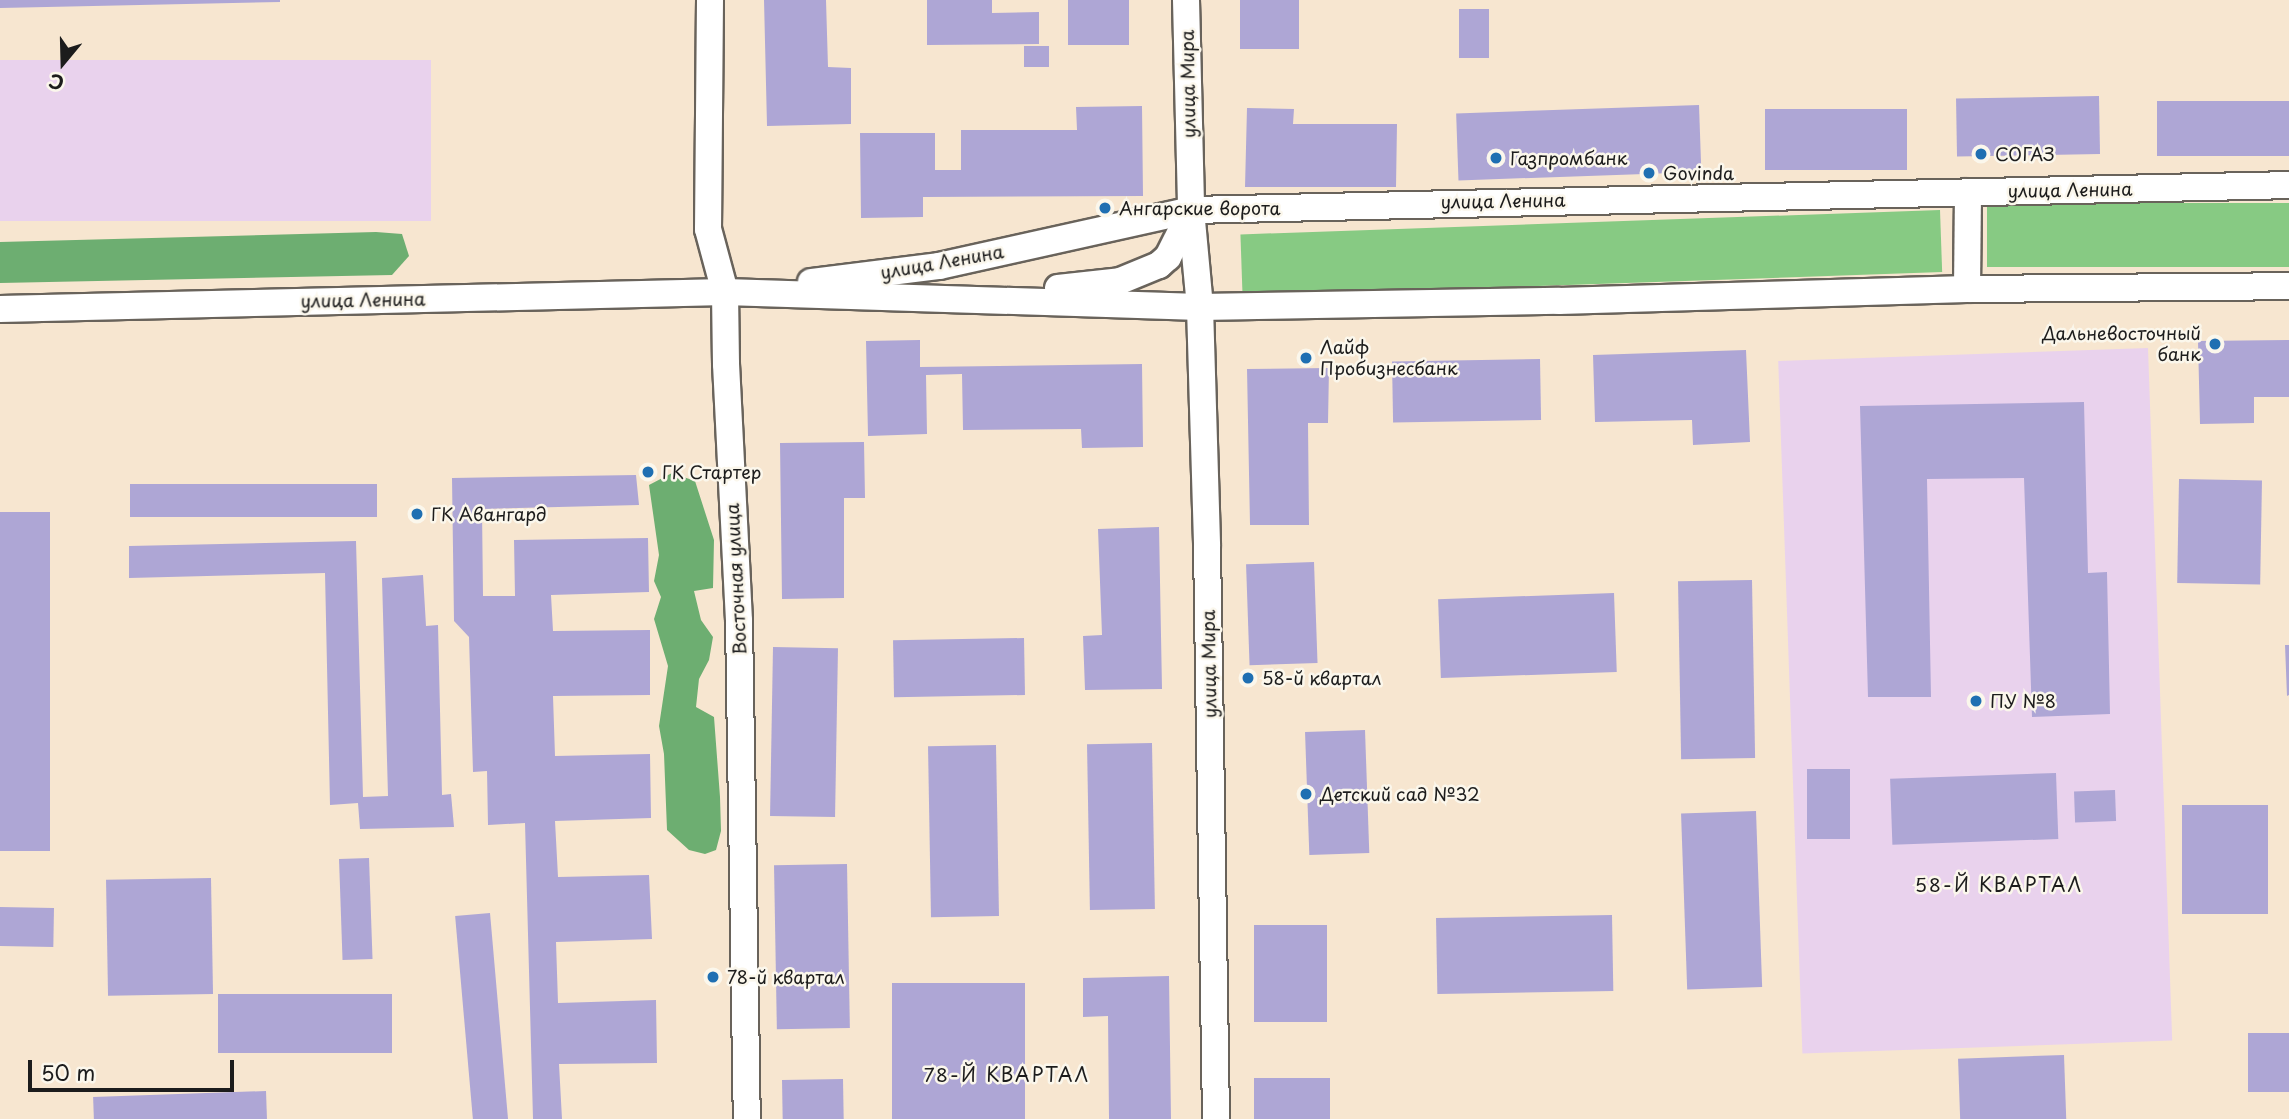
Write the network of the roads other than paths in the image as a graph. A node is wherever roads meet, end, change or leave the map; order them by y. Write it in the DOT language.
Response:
graph roads {
  1 [pos="710,0"];
  2 [pos="1186,0"];
  3 [pos="2289,185"];
  4 [pos="1968,192"];
  5 [pos="1191,210"];
  6 [pos="2289,286"];
  7 [pos="1968,289"];
  8 [pos="725,292"];
  9 [pos="965,298"];
  10 [pos="1200,307"];
  11 [pos="0,309"];
  12 [pos="747,1119"];
  13 [pos="1216,1119"];
  1 -- 8 [label="street, Восточная улица"];
  2 -- 5 [label="street, улица Мира"];
  3 -- 4 [label="street, улица Ленина"];
  4 -- 5 [label="street, улица Ленина"];
  4 -- 7 [label="street"];
  5 -- 8 [label="street, улица Ленина"];
  5 -- 9 [label="street, улица Мира"];
  5 -- 10 [label="street, улица Мира"];
  6 -- 7 [label="street, улица Ленина"];
  7 -- 10 [label="street, улица Ленина"];
  8 -- 9 [label="street, улица Ленина"];
  8 -- 11 [label="street, улица Ленина"];
  8 -- 12 [label="street, Восточная улица"];
  9 -- 10 [label="street, улица Ленина"];
  10 -- 13 [label="street, улица Мира"];
}
